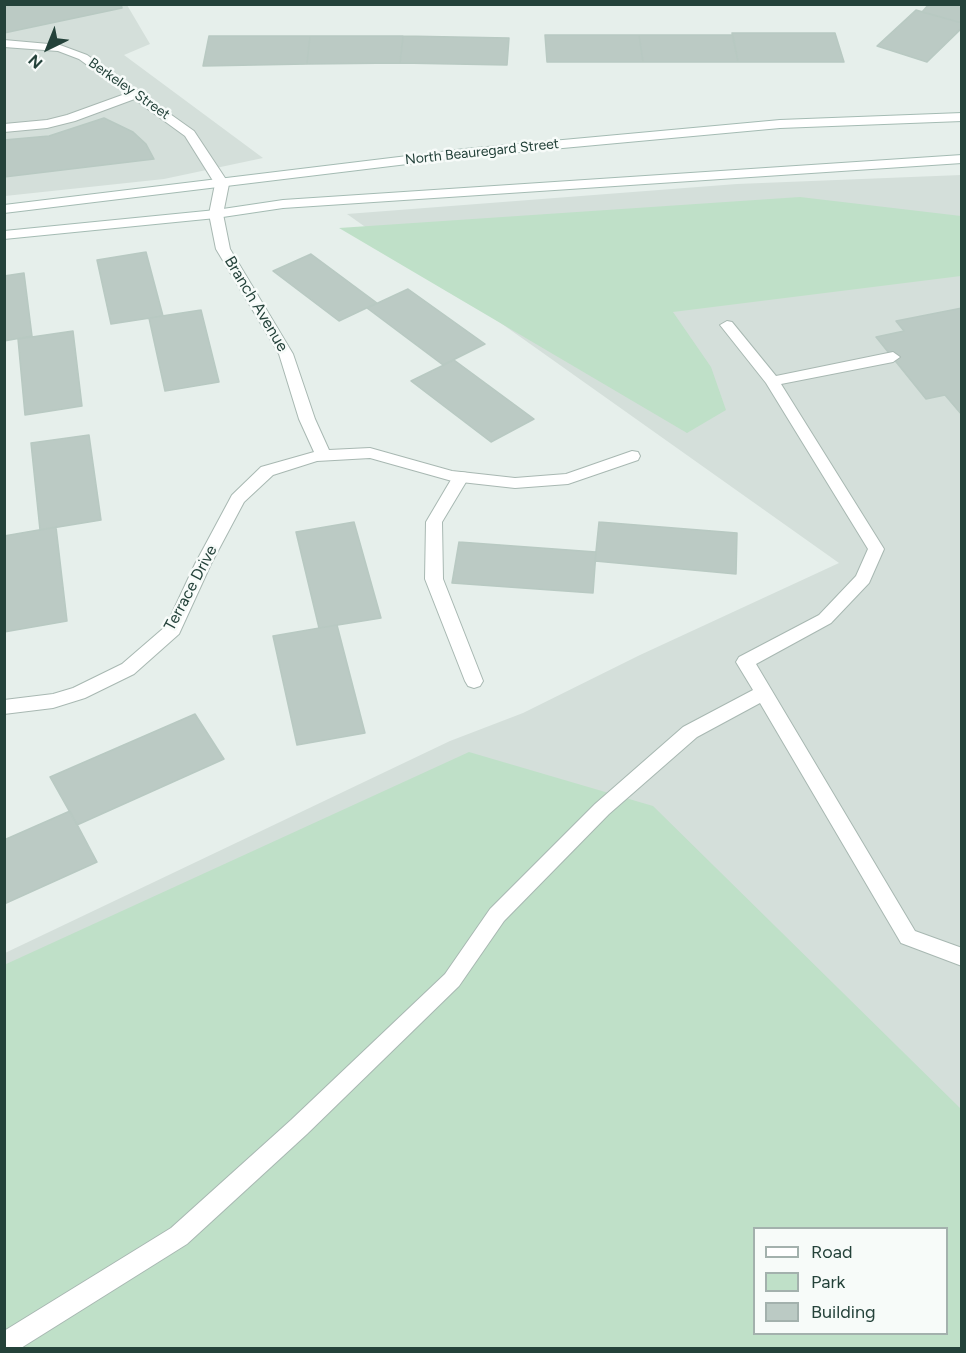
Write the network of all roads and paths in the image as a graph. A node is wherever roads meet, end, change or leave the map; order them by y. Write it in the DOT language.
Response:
graph roads {
  1 [pos="4,44"];
  2 [pos="136,94"];
  3 [pos="962,117"];
  4 [pos="4,128"];
  5 [pos="962,159"];
  6 [pos="222,184"];
  7 [pos="4,209"];
  8 [pos="216,214"];
  9 [pos="4,236"];
  10 [pos="727,325"];
  11 [pos="893,357"];
  12 [pos="772,381"];
  13 [pos="323,455"];
  14 [pos="632,456"];
  15 [pos="461,477"];
  16 [pos="474,681"];
  17 [pos="763,693"];
  18 [pos="4,707"];
  19 [pos="962,957"];
  20 [pos="4,1345"];
  1 -- 2 [label="main road, Berkeley Street"];
  2 -- 4 [label="main road"];
  2 -- 6 [label="main road, Berkeley Street"];
  3 -- 6 [label="main road, North Beauregard Street"];
  5 -- 8 [label="main road"];
  6 -- 7 [label="main road, North Beauregard Street"];
  6 -- 8 [label="main road, Branch Avenue"];
  8 -- 9 [label="main road"];
  8 -- 13 [label="main road, Branch Avenue"];
  10 -- 12 [label="main road"];
  11 -- 12 [label="main road"];
  12 -- 17 [label="main road"];
  13 -- 15 [label="main road, Terrace Drive"];
  13 -- 18 [label="main road, Terrace Drive"];
  14 -- 15 [label="main road"];
  15 -- 16 [label="main road"];
  17 -- 19 [label="main road"];
  17 -- 20 [label="main road"];
}
